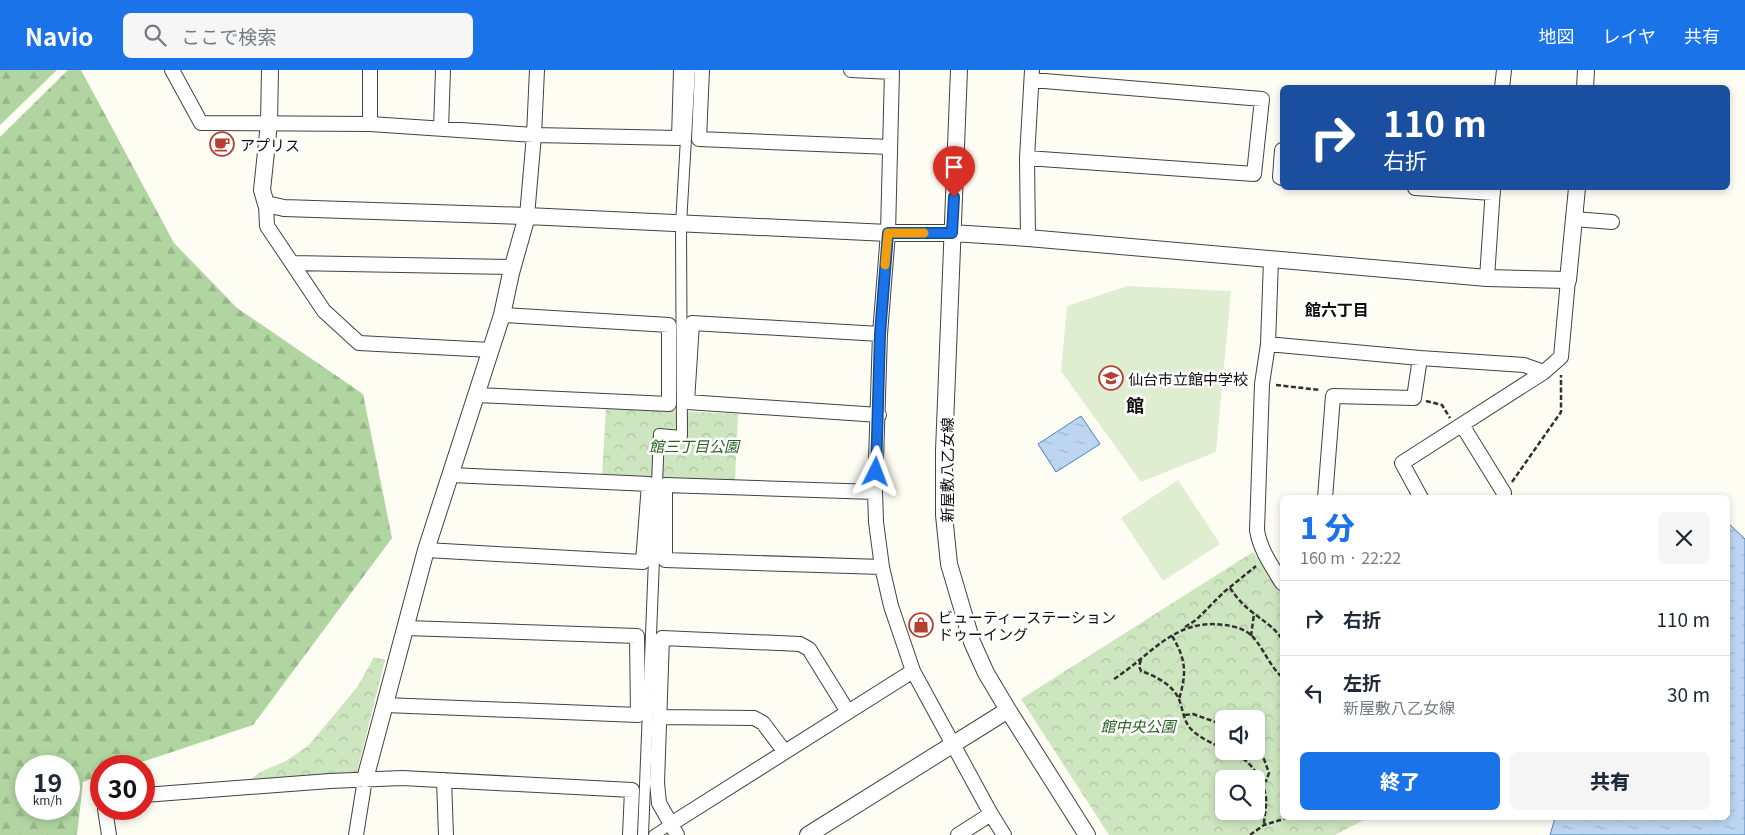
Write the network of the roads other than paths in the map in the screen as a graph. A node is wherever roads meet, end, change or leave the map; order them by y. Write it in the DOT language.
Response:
graph roads {
  1 [pos="172,70"];
  2 [pos="270,70"];
  3 [pos="370,70"];
  4 [pos="443,70"];
  5 [pos="537,70"];
  6 [pos="681,70"];
  7 [pos="690,70"];
  8 [pos="702,70"];
  9 [pos="851,70"];
  10 [pos="959,70"];
  11 [pos="1504,70"];
  12 [pos="1586,70"];
  13 [pos="892,71"];
  14 [pos="1032,75"];
  15 [pos="1502,85"];
  16 [pos="1585,85"];
  17 [pos="269,123"];
  18 [pos="370,124"];
  19 [pos="441,129"];
  20 [pos="534,135"];
  21 [pos="890,148"];
  22 [pos="1027,158"];
  23 [pos="1493,190"];
  24 [pos="1577,190"];
  25 [pos="266,204"];
  26 [pos="527,216"];
  27 [pos="1574,219"];
  28 [pos="1612,222"];
  29 [pos="681,224"];
  30 [pos="888,233"];
  31 [pos="952,233"];
  32 [pos="1028,238"];
  33 [pos="1271,260"];
  34 [pos="292,263"];
  35 [pos="512,267"];
  36 [pos="1487,278"];
  37 [pos="1568,280"];
  38 [pos="502,315"];
  39 [pos="880,334"];
  40 [pos="1268,344"];
  41 [pos="491,350"];
  42 [pos="1420,358"];
  43 [pos="1544,372"];
  44 [pos="476,395"];
  45 [pos="879,415"];
  46 [pos="1459,427"];
  47 [pos="451,475"];
  48 [pos="875,492"];
  49 [pos="1504,493"];
  50 [pos="1325,495"];
  51 [pos="1419,495"];
  52 [pos="426,550"];
  53 [pos="882,568"];
  54 [pos="1280,580"];
  55 [pos="406,628"];
  56 [pos="913,671"];
  57 [pos="385,705"];
  58 [pos="1008,710"];
  59 [pos="848,712"];
  60 [pos="660,717"];
  61 [pos="953,744"];
  62 [pos="784,752"];
  63 [pos="366,779"];
  64 [pos="444,780"];
  65 [pos="155,794"];
  66 [pos="991,814"];
  67 [pos="107,820"];
  68 [pos="674,829"];
  69 [pos="109,835"];
  70 [pos="356,835"];
  71 [pos="446,835"];
  72 [pos="630,835"];
  73 [pos="643,835"];
  74 [pos="654,835"];
  75 [pos="808,835"];
  76 [pos="958,835"];
  77 [pos="1004,835"];
  78 [pos="1087,835"];
  1 -- 17 [label="street"];
  2 -- 17 [label="street"];
  3 -- 18 [label="street"];
  4 -- 19 [label="street"];
  5 -- 20 [label="street"];
  6 -- 20 [label="street"];
  7 -- 29 [label="street"];
  8 -- 21 [label="street"];
  9 -- 13 [label="street"];
  10 -- 31 [label="street, 新屋敷八乙女線"];
  11 -- 15 [label="street"];
  12 -- 16 [label="street"];
  13 -- 21 [label="street"];
  14 -- 22 [label="street"];
  14 -- 22 [label="street"];
  17 -- 18 [label="street"];
  17 -- 25 [label="street"];
  18 -- 19 [label="street"];
  19 -- 20 [label="street"];
  20 -- 26 [label="street"];
  21 -- 30 [label="street"];
  22 -- 32 [label="street"];
  23 -- 36 [label="street"];
  24 -- 27 [label="street"];
  25 -- 26 [label="street"];
  25 -- 34 [label="street"];
  26 -- 29 [label="street"];
  26 -- 35 [label="street"];
  27 -- 28 [label="street"];
  27 -- 37 [label="street"];
  29 -- 30 [label="street"];
  29 -- 73 [label="street"];
  30 -- 31 [label="street"];
  30 -- 39 [label="street"];
  31 -- 32 [label="street"];
  31 -- 58 [label="street, 新屋敷八乙女線"];
  32 -- 33 [label="street"];
  33 -- 36 [label="street"];
  33 -- 40 [label="street"];
  34 -- 35 [label="street"];
  34 -- 41 [label="street"];
  35 -- 38 [label="street"];
  36 -- 37 [label="street"];
  37 -- 43 [label="street"];
  38 -- 41 [label="street"];
  38 -- 44 [label="street"];
  39 -- 45 [label="street"];
  39 -- 45 [label="street"];
  40 -- 42 [label="street"];
  40 -- 54 [label="street"];
  41 -- 44 [label="street"];
  42 -- 43 [label="street"];
  42 -- 50 [label="street"];
  43 -- 46 [label="street"];
  44 -- 47 [label="street"];
  45 -- 48 [label="street"];
  46 -- 49 [label="street"];
  46 -- 51 [label="street"];
  47 -- 52 [label="street"];
  47 -- 52 [label="street"];
  48 -- 53 [label="street"];
  48 -- 53 [label="street"];
  52 -- 55 [label="street"];
  53 -- 56 [label="street"];
  55 -- 57 [label="street"];
  55 -- 57 [label="street"];
  56 -- 59 [label="street"];
  56 -- 61 [label="street"];
  57 -- 63 [label="street"];
  58 -- 61 [label="street"];
  58 -- 78 [label="street, 新屋敷八乙女線"];
  59 -- 60 [label="street"];
  59 -- 62 [label="street"];
  60 -- 62 [label="street"];
  60 -- 68 [label="street"];
  61 -- 66 [label="street"];
  61 -- 75 [label="street"];
  62 -- 68 [label="street"];
  63 -- 64 [label="street"];
  63 -- 65 [label="street"];
  63 -- 70 [label="street"];
  64 -- 71 [label="street"];
  64 -- 72 [label="street"];
  66 -- 76 [label="street"];
  66 -- 77 [label="street"];
  67 -- 69 [label="street"];
  68 -- 74 [label="street"];
}
